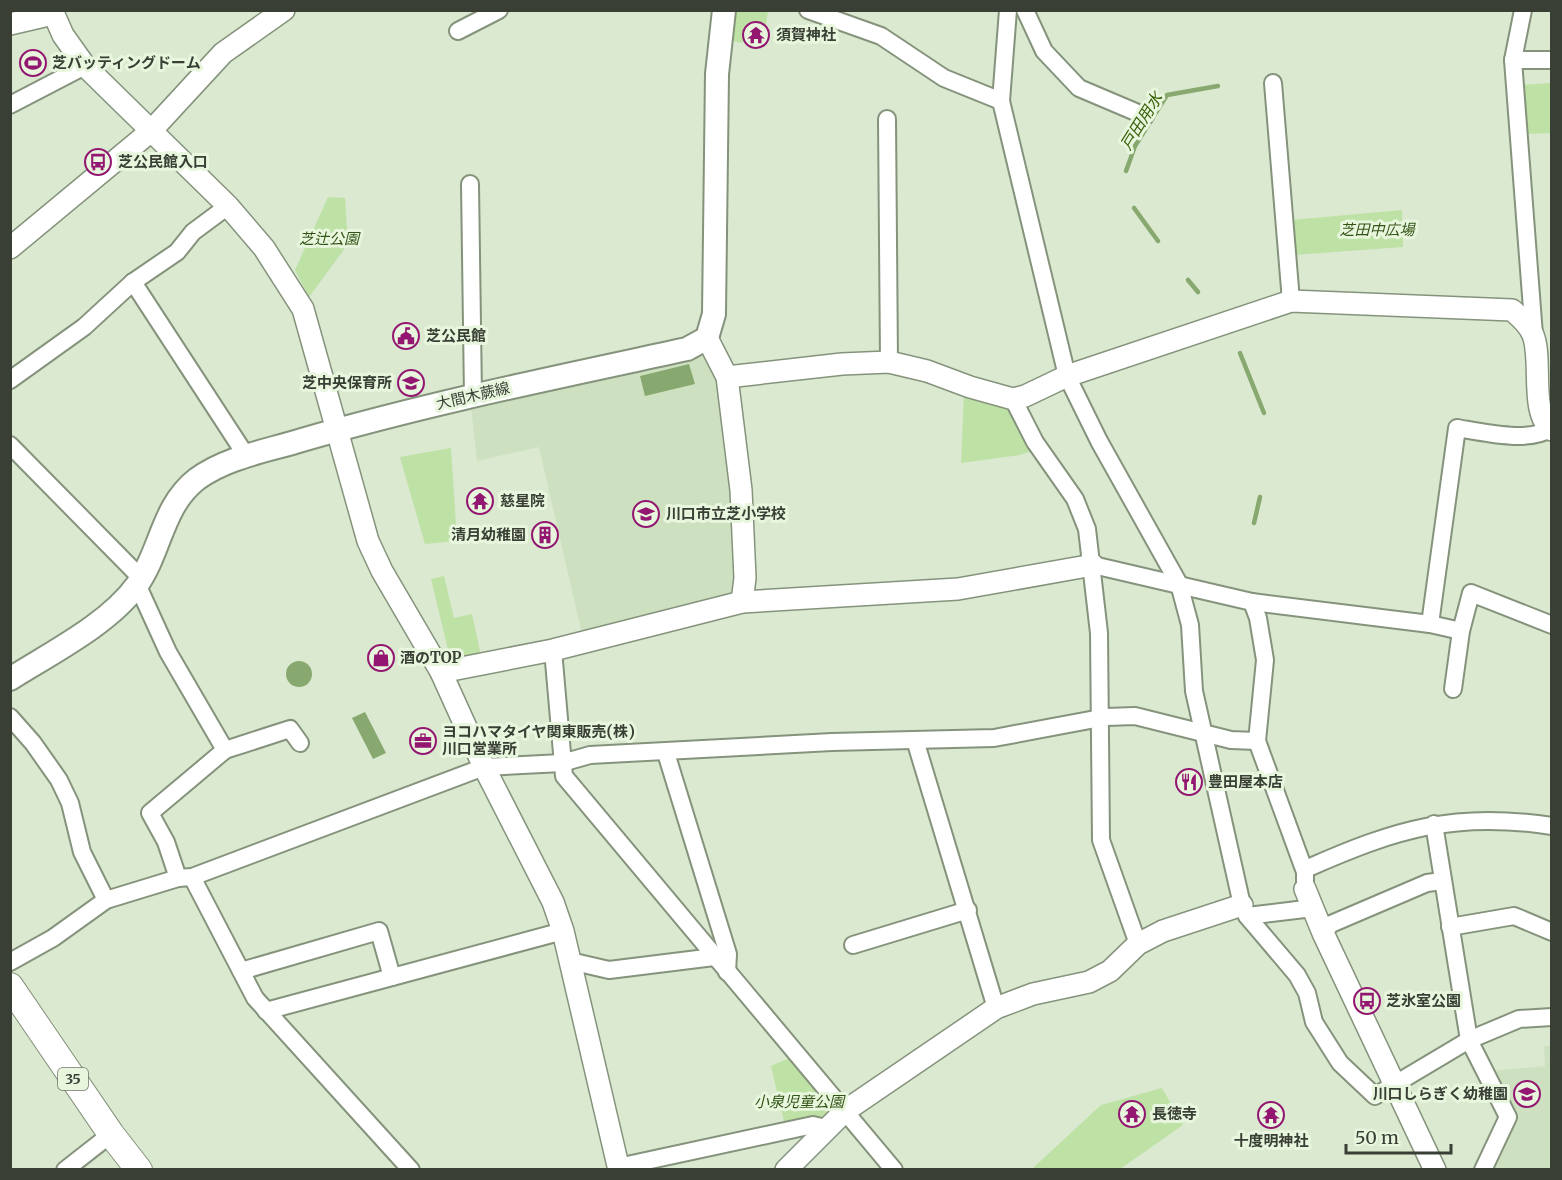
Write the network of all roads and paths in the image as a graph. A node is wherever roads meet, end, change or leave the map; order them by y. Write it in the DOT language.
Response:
graph roads {
  1 [pos="284,10"];
  2 [pos="499,10"];
  3 [pos="724,10"];
  4 [pos="808,10"];
  5 [pos="1008,10"];
  6 [pos="1025,10"];
  7 [pos="1523,10"];
  8 [pos="52,12"];
  9 [pos="10,24"];
  10 [pos="458,31"];
  11 [pos="1513,60"];
  12 [pos="1551,60"];
  13 [pos="85,66"];
  14 [pos="1273,83"];
  15 [pos="1001,101"];
  16 [pos="10,105"];
  17 [pos="1145,116"];
  18 [pos="887,120"];
  19 [pos="151,131"];
  20 [pos="470,184"];
  21 [pos="228,206"];
  22 [pos="10,248"];
  23 [pos="133,282"];
  24 [pos="1291,301"];
  25 [pos="1534,336"];
  26 [pos="706,338"];
  27 [pos="889,362"];
  28 [pos="1067,376"];
  29 [pos="727,377"];
  30 [pos="10,380"];
  31 [pos="473,396"];
  32 [pos="1013,399"];
  33 [pos="338,430"];
  34 [pos="1550,430"];
  35 [pos="10,445"];
  36 [pos="247,457"];
  37 [pos="1093,565"];
  38 [pos="139,581"];
  39 [pos="1179,585"];
  40 [pos="742,602"];
  41 [pos="1252,602"];
  42 [pos="1430,624"];
  43 [pos="1551,625"];
  44 [pos="1461,631"];
  45 [pos="553,650"];
  46 [pos="441,672"];
  47 [pos="10,680"];
  48 [pos="1453,689"];
  49 [pos="10,717"];
  50 [pos="1098,719"];
  51 [pos="1203,732"];
  52 [pos="915,740"];
  53 [pos="1257,741"];
  54 [pos="300,743"];
  55 [pos="225,750"];
  56 [pos="666,753"];
  57 [pos="561,763"];
  58 [pos="484,767"];
  59 [pos="1434,824"];
  60 [pos="1551,826"];
  61 [pos="185,877"];
  62 [pos="1442,881"];
  63 [pos="1308,889"];
  64 [pos="106,900"];
  65 [pos="968,910"];
  66 [pos="1245,911"];
  67 [pos="1450,927"];
  68 [pos="563,931"];
  69 [pos="1551,932"];
  70 [pos="1323,933"];
  71 [pos="1138,944"];
  72 [pos="853,945"];
  73 [pos="714,957"];
  74 [pos="570,961"];
  75 [pos="10,962"];
  76 [pos="241,971"];
  77 [pos="727,972"];
  78 [pos="392,977"];
  79 [pos="10,986"];
  80 [pos="996,1008"];
  81 [pos="266,1011"];
  82 [pos="1551,1017"];
  83 [pos="1469,1040"];
  84 [pos="1396,1083"];
  85 [pos="845,1111"];
  86 [pos="826,1128"];
  87 [pos="111,1134"];
  88 [pos="618,1168"];
  89 [pos="65,1170"];
  90 [pos="139,1170"];
  91 [pos="411,1170"];
  92 [pos="786,1170"];
  93 [pos="894,1170"];
  94 [pos="1435,1170"];
  95 [pos="1483,1170"];
  1 -- 19 [label="street"];
  2 -- 10 [label="street"];
  3 -- 26 [label="main road"];
  4 -- 15 [label="street"];
  5 -- 15 [label="street"];
  6 -- 17 [label="street"];
  7 -- 11 [label="street"];
  8 -- 9 [label="street"];
  8 -- 13 [label="street"];
  11 -- 12 [label="street"];
  11 -- 25 [label="street"];
  13 -- 16 [label="street"];
  13 -- 19 [label="street"];
  14 -- 24 [label="street"];
  15 -- 28 [label="street"];
  18 -- 27 [label="street"];
  19 -- 21 [label="street"];
  19 -- 22 [label="street"];
  20 -- 31 [label="street"];
  21 -- 23 [label="street"];
  21 -- 33 [label="street"];
  23 -- 30 [label="street"];
  23 -- 36 [label="street"];
  24 -- 25 [label="street"];
  24 -- 28 [label="street"];
  25 -- 34 [label="street"];
  26 -- 29 [label="street"];
  26 -- 31 [label="main road, 大間木蕨線"];
  27 -- 29 [label="street"];
  27 -- 32 [label="street"];
  28 -- 32 [label="street"];
  28 -- 39 [label="street"];
  29 -- 40 [label="street"];
  31 -- 33 [label="main road, 大間木蕨線"];
  32 -- 37 [label="street"];
  33 -- 36 [label="main road, 大間木蕨線"];
  33 -- 46 [label="street"];
  34 -- 42 [label="street"];
  35 -- 38 [label="street"];
  36 -- 38 [label="main road, 大間木蕨線"];
  37 -- 39 [label="street"];
  37 -- 40 [label="street"];
  37 -- 50 [label="street"];
  38 -- 47 [label="main road, 大間木蕨線"];
  38 -- 55 [label="street"];
  39 -- 41 [label="street"];
  39 -- 51 [label="street"];
  40 -- 45 [label="street"];
  41 -- 42 [label="street"];
  41 -- 53 [label="street"];
  42 -- 44 [label="street"];
  43 -- 44 [label="street"];
  44 -- 48 [label="street"];
  45 -- 46 [label="street"];
  45 -- 57 [label="street"];
  46 -- 58 [label="street"];
  49 -- 64 [label="street"];
  50 -- 51 [label="street"];
  50 -- 52 [label="street"];
  50 -- 71 [label="street"];
  51 -- 53 [label="street"];
  51 -- 66 [label="street"];
  52 -- 56 [label="street"];
  52 -- 65 [label="street"];
  53 -- 63 [label="street"];
  54 -- 55 [label="street"];
  55 -- 61 [label="street"];
  56 -- 57 [label="street"];
  56 -- 77 [label="street"];
  57 -- 58 [label="street"];
  57 -- 73 [label="street"];
  58 -- 61 [label="street"];
  58 -- 68 [label="street"];
  59 -- 60 [label="street"];
  59 -- 62 [label="street"];
  59 -- 63 [label="street"];
  61 -- 64 [label="street"];
  61 -- 76 [label="street"];
  62 -- 67 [label="street"];
  62 -- 70 [label="street"];
  63 -- 66 [label="street"];
  63 -- 70 [label="street"];
  64 -- 75 [label="street"];
  65 -- 72 [label="street"];
  65 -- 80 [label="street"];
  66 -- 71 [label="street"];
  66 -- 84 [label="street"];
  67 -- 69 [label="street"];
  67 -- 83 [label="street"];
  68 -- 74 [label="street"];
  68 -- 78 [label="street"];
  70 -- 84 [label="street"];
  71 -- 80 [label="street"];
  73 -- 74 [label="street"];
  73 -- 77 [label="street"];
  74 -- 88 [label="street"];
  76 -- 78 [label="street"];
  76 -- 81 [label="street"];
  77 -- 85 [label="street"];
  78 -- 81 [label="street"];
  79 -- 87 [label="main road, 35"];
  80 -- 85 [label="street"];
  81 -- 91 [label="street"];
  82 -- 83 [label="street"];
  83 -- 84 [label="street"];
  83 -- 95 [label="street"];
  84 -- 94 [label="street"];
  85 -- 86 [label="street"];
  85 -- 93 [label="street"];
  86 -- 88 [label="street"];
  86 -- 92 [label="street"];
  87 -- 89 [label="street"];
  87 -- 90 [label="main road, 35"];
}
